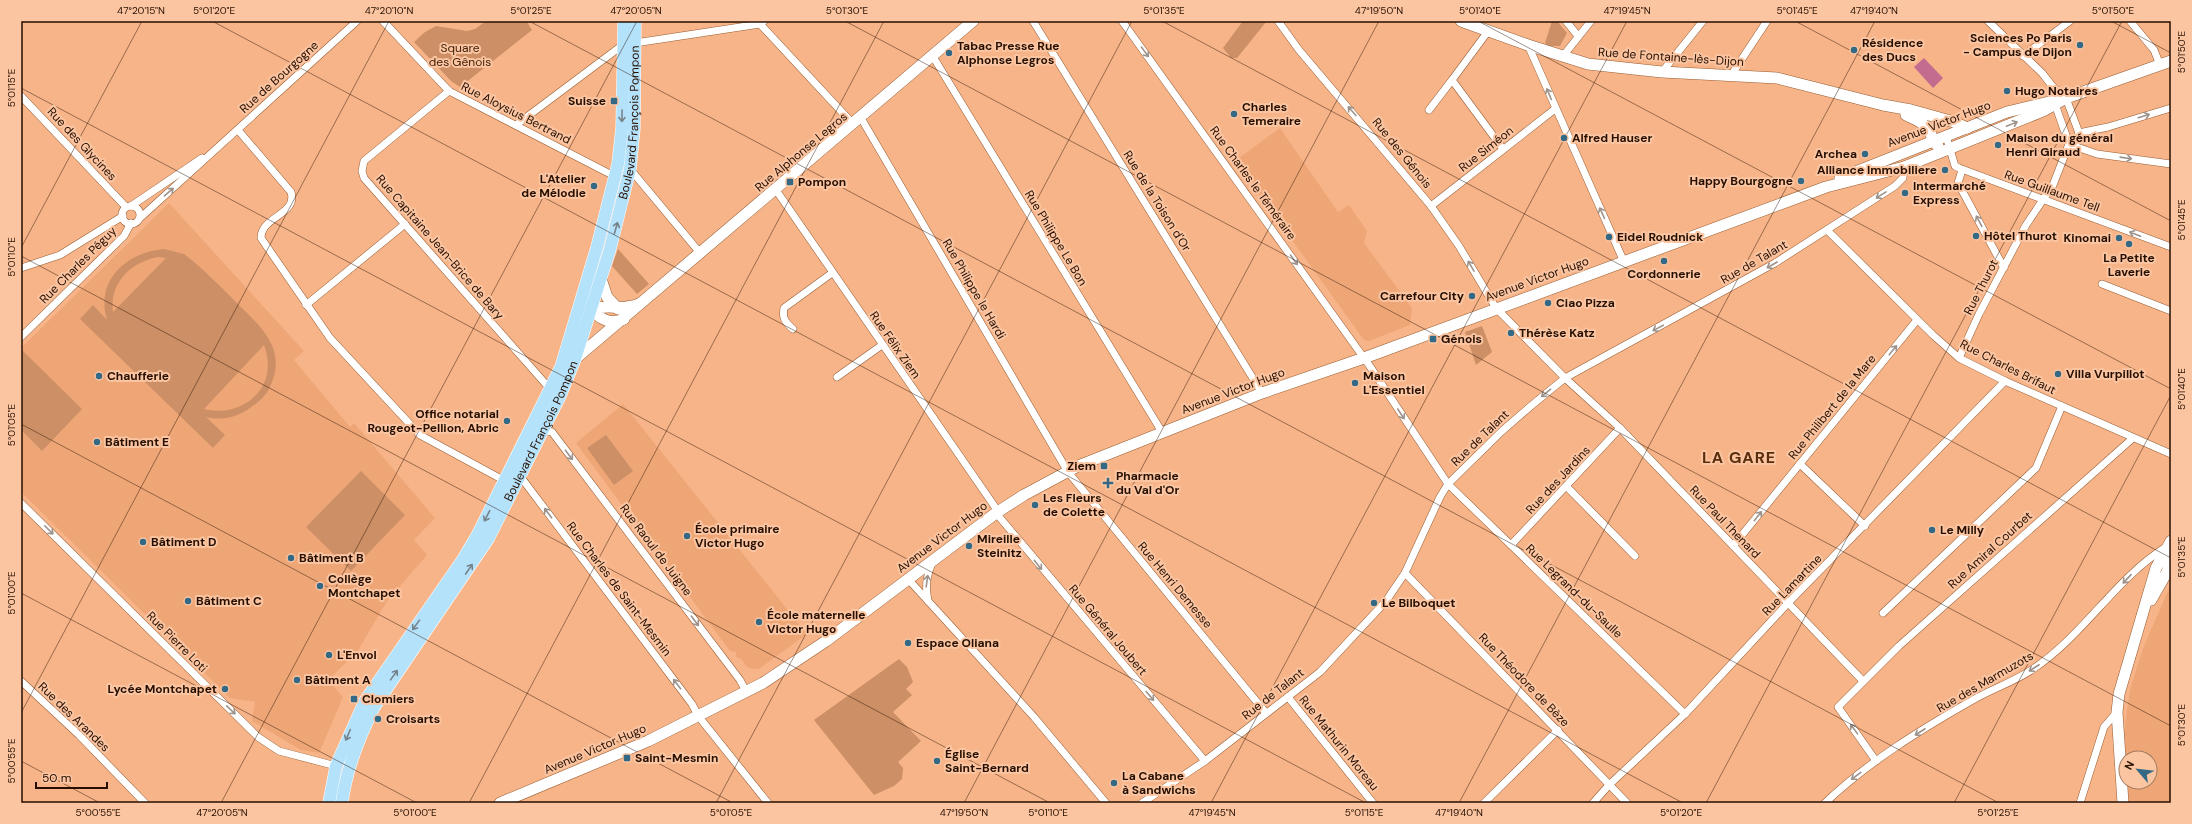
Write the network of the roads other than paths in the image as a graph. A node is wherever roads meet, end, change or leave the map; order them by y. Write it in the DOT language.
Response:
graph roads {
  1 [pos="357,21"];
  2 [pos="383,21"];
  3 [pos="624,21"];
  4 [pos="635,21"];
  5 [pos="973,21"];
  6 [pos="1033,21"];
  7 [pos="1122,21"];
  8 [pos="1278,21"];
  9 [pos="1460,21"];
  10 [pos="1566,21"];
  11 [pos="1591,21"];
  12 [pos="1703,21"];
  13 [pos="1767,21"];
  14 [pos="1988,21"];
  15 [pos="2070,21"];
  16 [pos="2130,21"];
  17 [pos="762,23"];
  18 [pos="1489,30"];
  19 [pos="1578,36"];
  20 [pos="629,44"];
  21 [pos="1528,46"];
  22 [pos="932,55"];
  23 [pos="1563,56"];
  24 [pos="2023,56"];
  25 [pos="2171,61"];
  26 [pos="2160,65"];
  27 [pos="1662,72"];
  28 [pos="1732,74"];
  29 [pos="1452,80"];
  30 [pos="2053,87"];
  31 [pos="449,91"];
  32 [pos="21,96"];
  33 [pos="2059,101"];
  34 [pos="1884,105"];
  35 [pos="2029,107"];
  36 [pos="2171,108"];
  37 [pos="1556,109"];
  38 [pos="1429,110"];
  39 [pos="1928,115"];
  40 [pos="857,121"];
  41 [pos="516,125"];
  42 [pos="1967,128"];
  43 [pos="238,130"];
  44 [pos="2079,133"];
  45 [pos="1943,143"];
  46 [pos="2072,145"];
  47 [pos="215,149"];
  48 [pos="1503,149"];
  49 [pos="2171,164"];
  50 [pos="1904,167"];
  51 [pos="630,169"];
  52 [pos="1962,170"];
  53 [pos="616,177"];
  54 [pos="1826,187"];
  55 [pos="776,190"];
  56 [pos="2044,199"];
  57 [pos="1431,206"];
  58 [pos="129,207"];
  59 [pos="606,215"];
  60 [pos="123,216"];
  61 [pos="140,218"];
  62 [pos="130,223"];
  63 [pos="405,224"];
  64 [pos="1827,230"];
  65 [pos="2171,247"];
  66 [pos="701,254"];
  67 [pos="1624,262"];
  68 [pos="21,268"];
  69 [pos="2004,268"];
  70 [pos="832,273"];
  71 [pos="601,279"];
  72 [pos="2102,284"];
  73 [pos="645,302"];
  74 [pos="306,305"];
  75 [pos="1496,308"];
  76 [pos="592,309"];
  77 [pos="618,309"];
  78 [pos="2171,311"];
  79 [pos="625,319"];
  80 [pos="1917,320"];
  81 [pos="574,328"];
  82 [pos="793,329"];
  83 [pos="21,337"];
  84 [pos="882,345"];
  85 [pos="1364,358"];
  86 [pos="1959,358"];
  87 [pos="576,359"];
  88 [pos="837,377"];
  89 [pos="1565,378"];
  90 [pos="2005,381"];
  91 [pos="551,390"];
  92 [pos="1262,393"];
  93 [pos="2062,406"];
  94 [pos="1620,428"];
  95 [pos="542,430"];
  96 [pos="1162,432"];
  97 [pos="2133,438"];
  98 [pos="2171,454"];
  99 [pos="1800,464"];
  100 [pos="1068,472"];
  101 [pos="520,476"];
  102 [pos="505,481"];
  103 [pos="1448,484"];
  104 [pos="1567,487"];
  105 [pos="21,503"];
  106 [pos="996,513"];
  107 [pos="1865,526"];
  108 [pos="1511,545"];
  109 [pos="1733,546"];
  110 [pos="2170,546"];
  111 [pos="1635,556"];
  112 [pos="933,561"];
  113 [pos="2142,564"];
  114 [pos="2156,568"];
  115 [pos="2168,570"];
  116 [pos="1405,573"];
  117 [pos="908,579"];
  118 [pos="928,602"];
  119 [pos="1788,603"];
  120 [pos="1883,613"];
  121 [pos="2142,615"];
  122 [pos="21,681"];
  123 [pos="1863,681"];
  124 [pos="746,691"];
  125 [pos="1288,697"];
  126 [pos="2117,712"];
  127 [pos="1266,713"];
  128 [pos="1685,714"];
  129 [pos="699,716"];
  130 [pos="1558,730"];
  131 [pos="1205,761"];
  132 [pos="1876,761"];
  133 [pos="336,766"];
  134 [pos="333,783"];
  135 [pos="1609,785"];
  136 [pos="145,803"];
  137 [pos="329,803"];
  138 [pos="333,803"];
  139 [pos="342,803"];
  140 [pos="502,803"];
  141 [pos="768,803"];
  142 [pos="1106,803"];
  143 [pos="1142,803"];
  144 [pos="1373,803"];
  145 [pos="1484,803"];
  146 [pos="1592,803"];
  147 [pos="1627,803"];
  148 [pos="1825,803"];
  149 [pos="2080,803"];
  150 [pos="2123,803"];
  1 -- 43 [label="street, Rue de Bourgogne"];
  2 -- 31 [label="street, Rue Aloysius Bertrand"];
  3 -- 20 [label="main road, Boulevard François Pompon"];
  4 -- 20 [label="main road, Boulevard François Pompon"];
  5 -- 22 [label="main road, Rue Alphonse Legros"];
  6 -- 92 [label="street, Rue de la Toison d'Or"];
  7 -- 85 [label="street, Rue Charles le Téméraire, one-way"];
  57 -- 8 [label="street, Rue des Génois, one-way"];
  9 -- 18 [label="main road, Rue de Fontaine-lès-Dijon"];
  10 -- 19 [label="street"];
  11 -- 19 [label="street"];
  12 -- 27 [label="street"];
  13 -- 28 [label="street"];
  14 -- 24 [label="street"];
  15 -- 24 [label="street"];
  16 -- 26 [label="street"];
  17 -- 20 [label="street"];
  17 -- 40 [label="street, Rue Philippe le Hardi"];
  18 -- 21 [label="main road, Rue de Fontaine-lès-Dijon"];
  18 -- 29 [label="street"];
  19 -- 23 [label="street"];
  20 -- 41 [label="street"];
  20 -- 51 [label="main road, Boulevard François Pompon"];
  20 -- 53 [label="main road, Boulevard François Pompon, one-way"];
  21 -- 23 [label="main road, Rue de Fontaine-lès-Dijon"];
  37 -- 21 [label="street, one-way"];
  22 -- 40 [label="main road, Rue Alphonse Legros"];
  22 -- 96 [label="street, Rue Philippe Le Bon"];
  23 -- 27 [label="main road, Rue de Fontaine-lès-Dijon"];
  24 -- 30 [label="street"];
  25 -- 26 [label="main road, Avenue Victor Hugo"];
  26 -- 33 [label="main road, Avenue Victor Hugo"];
  27 -- 28 [label="main road, Rue de Fontaine-lès-Dijon"];
  28 -- 34 [label="main road, Rue de Fontaine-lès-Dijon"];
  29 -- 38 [label="street"];
  29 -- 48 [label="street"];
  30 -- 33 [label="street"];
  30 -- 33 [label="street"];
  31 -- 41 [label="street, Rue Aloysius Bertrand"];
  31 -- 63 [label="street, Rue Capitaine Jean-Brice de Bary"];
  32 -- 58 [label="street, Rue des Glycines"];
  33 -- 35 [label="main road, Avenue Victor Hugo"];
  33 -- 44 [label="street"];
  45 -- 33 [label="main road, Avenue Victor Hugo, one-way"];
  33 -- 46 [label="street"];
  34 -- 39 [label="main road, Rue de Fontaine-lès-Dijon"];
  34 -- 45 [label="main road, Rue de Fontaine-lès-Dijon"];
  35 -- 42 [label="main road, Avenue Victor Hugo"];
  35 -- 45 [label="main road"];
  44 -- 36 [label="street, one-way"];
  37 -- 48 [label="street, Rue Siméon"];
  67 -- 37 [label="street, one-way"];
  39 -- 42 [label="main road, Rue de Fontaine-lès-Dijon"];
  39 -- 45 [label="main road, Rue de Fontaine-lès-Dijon"];
  40 -- 55 [label="main road, Rue Alphonse Legros"];
  40 -- 100 [label="street, Rue Philippe le Hardi"];
  41 -- 53 [label="street, Rue Aloysius Bertrand"];
  42 -- 45 [label="main road, Avenue Victor Hugo"];
  43 -- 47 [label="street, Rue de Bourgogne"];
  43 -- 74 [label="street"];
  44 -- 46 [label="street, Rue Thurot"];
  45 -- 50 [label="main road, Avenue Victor Hugo"];
  45 -- 50 [label="main road"];
  45 -- 52 [label="street"];
  45 -- 54 [label="main road, Avenue Victor Hugo"];
  46 -- 49 [label="street, one-way"];
  46 -- 56 [label="street, Rue Thurot"];
  47 -- 58 [label="street, Rue de Bourgogne"];
  61 -- 47 [label="street, Rue de Bourgogne, one-way"];
  48 -- 57 [label="street, Rue Siméon"];
  50 -- 54 [label="main road, Avenue Victor Hugo"];
  50 -- 64 [label="street, Rue de Talant, one-way"];
  51 -- 66 [label="street"];
  71 -- 51 [label="main road, Boulevard François Pompon, one-way"];
  52 -- 56 [label="street, Rue Guillaume Tell"];
  69 -- 52 [label="street, one-way"];
  53 -- 59 [label="main road, Boulevard François Pompon"];
  54 -- 67 [label="main road, Avenue Victor Hugo"];
  55 -- 66 [label="main road, Rue Alphonse Legros"];
  55 -- 70 [label="street, Rue Félix Ziem"];
  65 -- 56 [label="street, Rue Guillaume Tell, one-way"];
  56 -- 69 [label="street, Rue Thurot"];
  75 -- 57 [label="street, Rue des Génois, one-way"];
  58 -- 60 [label="street"];
  58 -- 61 [label="street"];
  59 -- 76 [label="main road"];
  59 -- 81 [label="main road, Boulevard François Pompon"];
  60 -- 62 [label="street"];
  60 -- 68 [label="street"];
  61 -- 62 [label="street, Rue de Bourgogne"];
  62 -- 83 [label="street, Rue Charles Péguy"];
  63 -- 74 [label="street"];
  63 -- 91 [label="street, Rue Capitaine Jean-Brice de Bary"];
  64 -- 80 [label="street, Rue Charles Brifaut"];
  64 -- 89 [label="street, Rue de Talant, one-way"];
  66 -- 73 [label="main road, Rue Alphonse Legros"];
  67 -- 75 [label="main road, Avenue Victor Hugo"];
  69 -- 86 [label="street, Rue Thurot"];
  70 -- 82 [label="street"];
  70 -- 84 [label="street, Rue Félix Ziem"];
  71 -- 76 [label="main road, Boulevard François Pompon"];
  71 -- 77 [label="main road"];
  72 -- 78 [label="street"];
  73 -- 77 [label="main road, Rue Alphonse Legros"];
  73 -- 79 [label="main road, Rue Alphonse Legros"];
  74 -- 102 [label="street"];
  75 -- 85 [label="main road, Avenue Victor Hugo"];
  75 -- 89 [label="street, Rue Paul Thenard"];
  76 -- 77 [label="main road, Rue Alphonse Legros"];
  76 -- 79 [label="main road"];
  76 -- 81 [label="main road"];
  76 -- 87 [label="main road, Boulevard François Pompon"];
  79 -- 87 [label="main road, Rue Alphonse Legros"];
  80 -- 86 [label="street, Rue Charles Brifaut"];
  99 -- 80 [label="street, Rue Philibert de la Mare, one-way"];
  81 -- 91 [label="main road, Boulevard François Pompon"];
  84 -- 88 [label="street"];
  84 -- 106 [label="street, Rue Félix Ziem"];
  85 -- 92 [label="main road, Avenue Victor Hugo"];
  85 -- 103 [label="street, Rue Charles le Téméraire, one-way"];
  86 -- 90 [label="street, Rue Charles Brifaut"];
  87 -- 95 [label="main road, Boulevard François Pompon"];
  89 -- 94 [label="street, Rue Paul Thenard"];
  89 -- 103 [label="street, Rue de Talant, one-way"];
  90 -- 93 [label="street, Rue Charles Brifaut"];
  90 -- 107 [label="street, Rue Lamartine"];
  91 -- 102 [label="main road, Boulevard François Pompon"];
  92 -- 96 [label="main road, Avenue Victor Hugo"];
  93 -- 97 [label="street, Rue Charles Brifaut"];
  93 -- 120 [label="street"];
  94 -- 104 [label="street, Rue des Jardins"];
  94 -- 109 [label="street, Rue Paul Thenard"];
  95 -- 101 [label="main road, Boulevard François Pompon"];
  95 -- 124 [label="street, Rue Raoul de Juigne, one-way"];
  96 -- 100 [label="main road, Avenue Victor Hugo"];
  97 -- 98 [label="street, Rue Charles Brifaut"];
  97 -- 123 [label="street, Rue Amiral Courbet"];
  99 -- 107 [label="street"];
  109 -- 99 [label="street, Rue Philibert de la Mare, one-way"];
  100 -- 106 [label="main road, Avenue Victor Hugo"];
  100 -- 127 [label="street, Rue Henri Demesse"];
  129 -- 101 [label="street, Rue Charles de Saint-Mesmin, one-way"];
  139 -- 101 [label="main road, Boulevard François Pompon, one-way"];
  102 -- 133 [label="main road, Boulevard François Pompon, one-way"];
  103 -- 108 [label="street, Rue Legrand-du-Saulle"];
  103 -- 116 [label="street, Rue de Talant"];
  104 -- 108 [label="street, Rue des Jardins"];
  104 -- 111 [label="street"];
  105 -- 133 [label="street, Rue Pierre Loti, one-way"];
  106 -- 112 [label="main road, Avenue Victor Hugo"];
  106 -- 131 [label="street, Rue Général Joubert, one-way"];
  107 -- 119 [label="street, Rue Lamartine"];
  108 -- 128 [label="street, Rue Legrand-du-Saulle"];
  109 -- 119 [label="street, Rue Paul Thenard"];
  110 -- 113 [label="street, Rue des Marmuzots"];
  110 -- 114 [label="main road"];
  110 -- 115 [label="street"];
  112 -- 117 [label="main road, Avenue Victor Hugo"];
  118 -- 112 [label="street, one-way"];
  113 -- 114 [label="street"];
  113 -- 132 [label="street, Rue des Marmuzots, one-way"];
  114 -- 115 [label="street"];
  114 -- 121 [label="main road"];
  115 -- 121 [label="main road"];
  116 -- 125 [label="street, Rue de Talant"];
  116 -- 130 [label="street, Rue Théodore de Bèze"];
  117 -- 118 [label="street"];
  117 -- 124 [label="main road, Avenue Victor Hugo"];
  118 -- 142 [label="street"];
  119 -- 123 [label="street, Rue Paul Thenard"];
  119 -- 128 [label="street, Rue Lamartine"];
  121 -- 126 [label="main road"];
  122 -- 136 [label="street, Rue des Arandes"];
  132 -- 123 [label="street, one-way"];
  124 -- 129 [label="main road, Avenue Victor Hugo"];
  125 -- 127 [label="street, Rue de Talant"];
  125 -- 144 [label="street, Rue Mathurin Moreau"];
  126 -- 149 [label="street"];
  126 -- 150 [label="main road"];
  127 -- 131 [label="street, Rue de Talant"];
  128 -- 135 [label="street, Rue Lamartine"];
  129 -- 140 [label="main road, Avenue Victor Hugo"];
  129 -- 141 [label="street"];
  130 -- 135 [label="street, Rue Théodore de Bèze"];
  130 -- 145 [label="street"];
  131 -- 143 [label="street, Rue de Talant"];
  132 -- 148 [label="street, Rue des Marmuzots, one-way"];
  133 -- 134 [label="main road, Boulevard François Pompon"];
  134 -- 137 [label="main road"];
  134 -- 138 [label="main road"];
  135 -- 146 [label="street, Rue Lamartine"];
  135 -- 147 [label="street, Rue Théodore de Bèze"];
}
